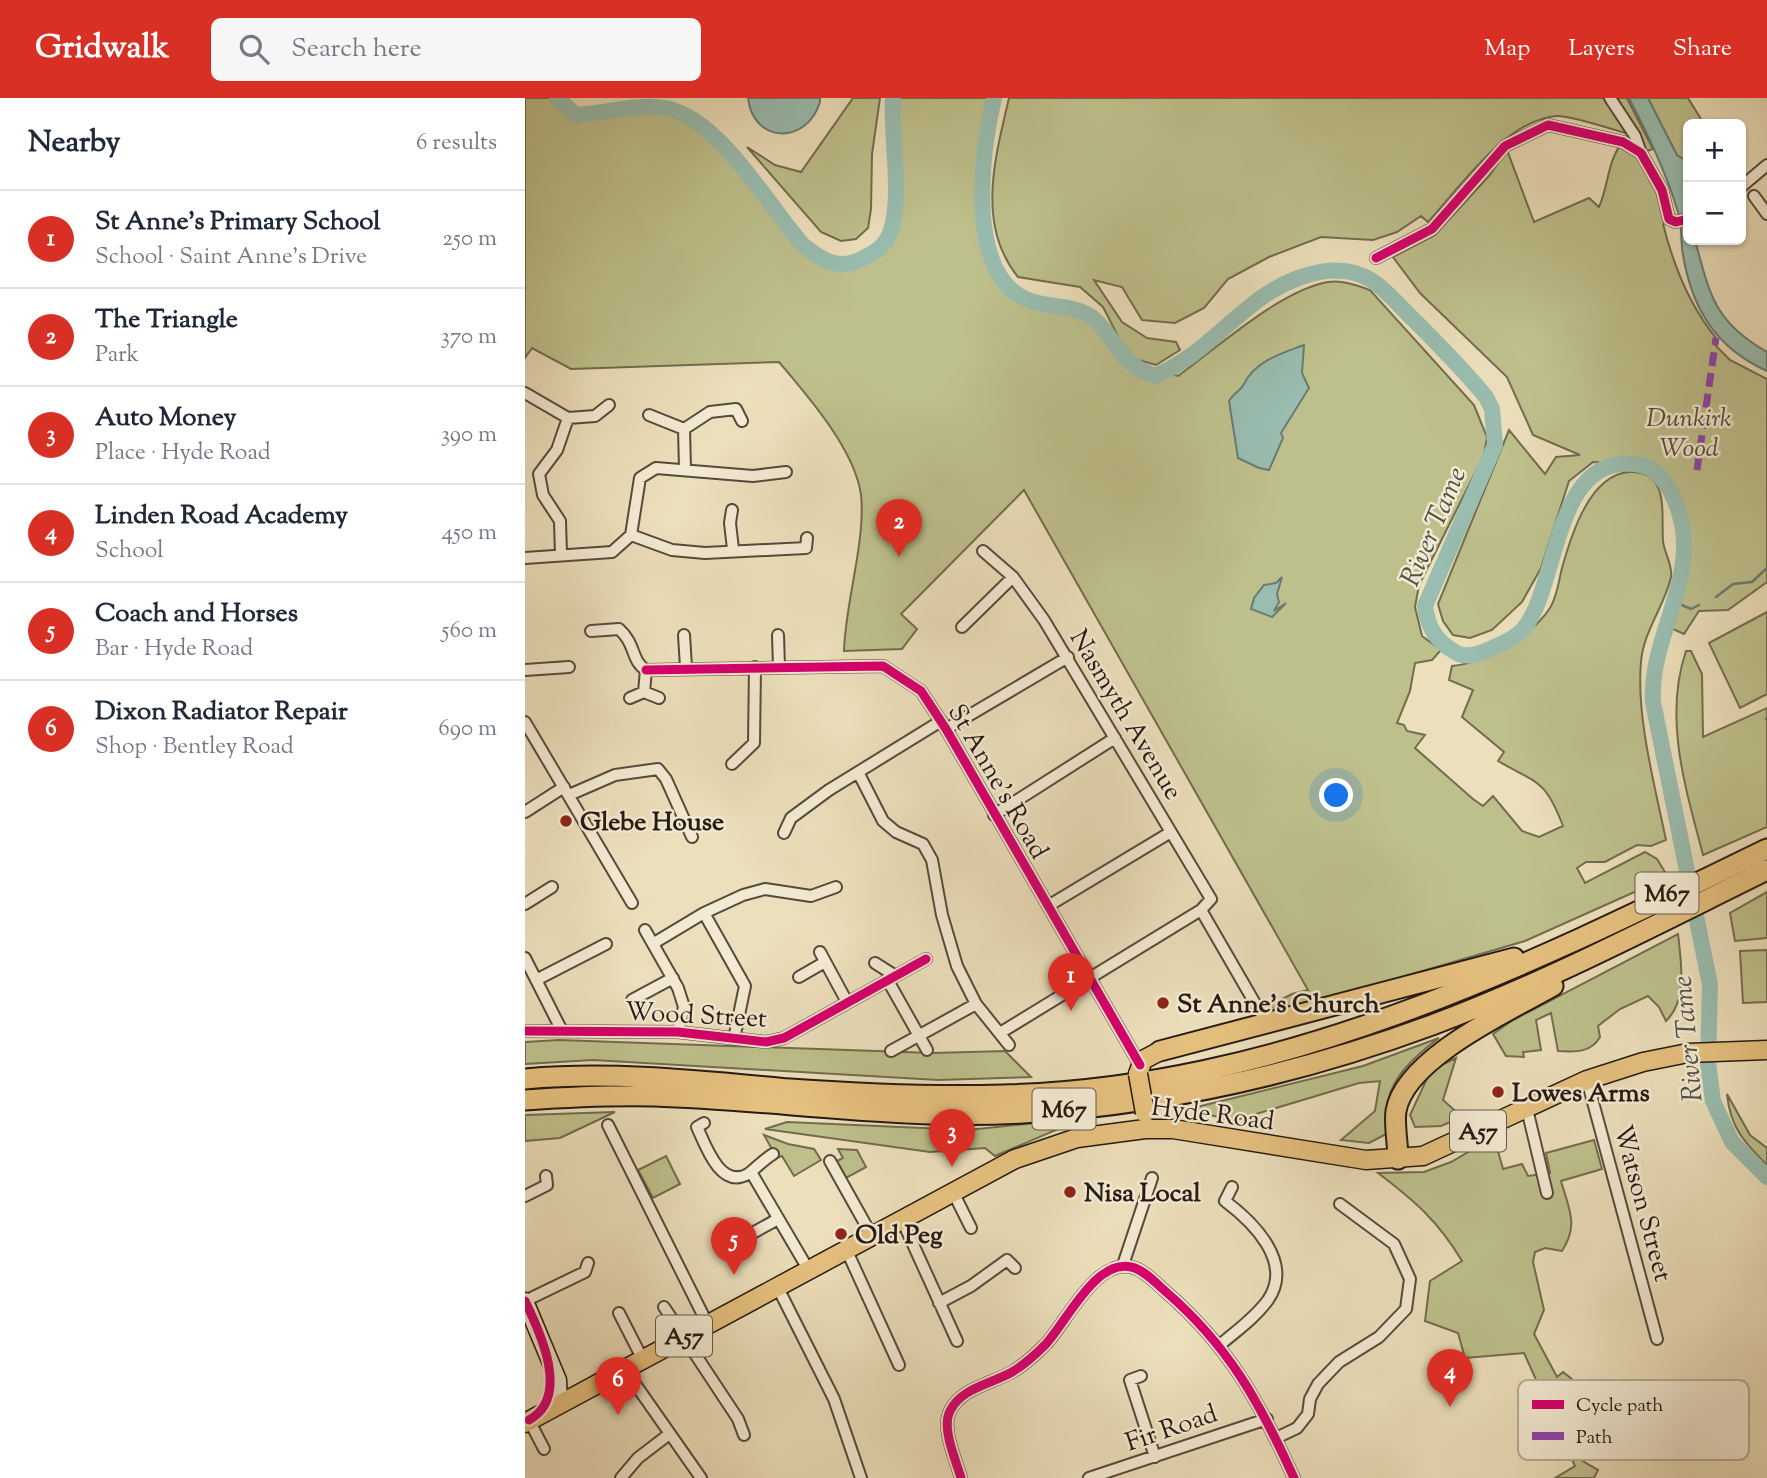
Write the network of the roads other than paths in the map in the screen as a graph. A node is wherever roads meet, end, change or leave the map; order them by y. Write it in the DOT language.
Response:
graph roads {
  1 [pos="1611,98"];
  2 [pos="1641,153"];
  3 [pos="1767,165"];
  4 [pos="1746,183"];
  5 [pos="1754,195"];
  6 [pos="1767,214"];
  7 [pos="1683,220"];
  8 [pos="1376,258"];
  9 [pos="525,393"];
  10 [pos="741,397"];
  11 [pos="609,405"];
  12 [pos="736,409"];
  13 [pos="568,418"];
  14 [pos="742,421"];
  15 [pos="653,422"];
  16 [pos="684,429"];
  17 [pos="684,469"];
  18 [pos="525,471"];
  19 [pos="786,472"];
  20 [pos="539,474"];
  21 [pos="732,510"];
  22 [pos="631,535"];
  23 [pos="810,546"];
  24 [pos="733,549"];
  25 [pos="983,551"];
  26 [pos="561,554"];
  27 [pos="525,558"];
  28 [pos="1013,577"];
  29 [pos="962,627"];
  30 [pos="591,631"];
  31 [pos="684,635"];
  32 [pos="778,635"];
  33 [pos="1068,657"];
  34 [pos="569,667"];
  35 [pos="687,667"];
  36 [pos="755,667"];
  37 [pos="779,667"];
  38 [pos="525,670"];
  39 [pos="646,670"];
  40 [pos="644,692"];
  41 [pos="630,698"];
  42 [pos="659,698"];
  43 [pos="525,722"];
  44 [pos="944,725"];
  45 [pos="1115,738"];
  46 [pos="660,757"];
  47 [pos="732,764"];
  48 [pos="658,769"];
  49 [pos="858,772"];
  50 [pos="567,791"];
  51 [pos="525,812"];
  52 [pos="994,815"];
  53 [pos="1171,832"];
  54 [pos="784,833"];
  55 [pos="692,837"];
  56 [pos="1767,849"];
  57 [pos="1767,870"];
  58 [pos="552,887"];
  59 [pos="836,887"];
  60 [pos="632,903"];
  61 [pos="525,904"];
  62 [pos="1048,906"];
  63 [pos="1201,911"];
  64 [pos="704,913"];
  65 [pos="645,930"];
  66 [pos="654,943"];
  67 [pos="606,944"];
  68 [pos="1575,953"];
  69 [pos="525,957"];
  70 [pos="926,959"];
  71 [pos="875,963"];
  72 [pos="799,977"];
  73 [pos="891,977"];
  74 [pos="673,978"];
  75 [pos="1089,978"];
  76 [pos="536,980"];
  77 [pos="632,1000"];
  78 [pos="851,1000"];
  79 [pos="976,1004"];
  80 [pos="1260,1012"];
  81 [pos="561,1029"];
  82 [pos="525,1031"];
  83 [pos="678,1032"];
  84 [pos="1000,1033"];
  85 [pos="919,1035"];
  86 [pos="734,1039"];
  87 [pos="1009,1045"];
  88 [pos="927,1050"];
  89 [pos="1767,1050"];
  90 [pos="891,1051"];
  91 [pos="1160,1051"];
  92 [pos="1139,1069"];
  93 [pos="525,1079"];
  94 [pos="1587,1080"];
  95 [pos="525,1100"];
  96 [pos="1527,1109"];
  97 [pos="1145,1121"];
  98 [pos="704,1123"];
  99 [pos="608,1125"];
  100 [pos="773,1154"];
  101 [pos="1398,1159"];
  102 [pos="830,1161"];
  103 [pos="751,1172"];
  104 [pos="1152,1178"];
  105 [pos="549,1184"];
  106 [pos="1232,1187"];
  107 [pos="953,1192"];
  108 [pos="1547,1193"];
  109 [pos="525,1196"];
  110 [pos="1340,1204"];
  111 [pos="778,1219"];
  112 [pos="902,1220"];
  113 [pos="971,1228"];
  114 [pos="872,1236"];
  115 [pos="740,1240"];
  116 [pos="847,1251"];
  117 [pos="1123,1265"];
  118 [pos="1015,1268"];
  119 [pos="808,1269"];
  120 [pos="589,1270"];
  121 [pos="777,1286"];
  122 [pos="525,1301"];
  123 [pos="939,1303"];
  124 [pos="664,1307"];
  125 [pos="619,1312"];
  126 [pos="707,1323"];
  127 [pos="682,1337"];
  128 [pos="1657,1339"];
  129 [pos="957,1341"];
  130 [pos="1220,1345"];
  131 [pos="549,1354"];
  132 [pos="642,1358"];
  133 [pos="899,1365"];
  134 [pos="624,1368"];
  135 [pos="1117,1383"];
  136 [pos="591,1386"];
  137 [pos="559,1404"];
  138 [pos="1267,1419"];
  139 [pos="531,1420"];
  140 [pos="668,1435"];
  141 [pos="744,1435"];
  142 [pos="1278,1442"];
  143 [pos="544,1449"];
  144 [pos="1156,1457"];
  145 [pos="621,1478"];
  146 [pos="701,1478"];
  147 [pos="861,1478"];
  148 [pos="961,1478"];
  149 [pos="1089,1478"];
  150 [pos="1294,1478"];
  1 -- 2 [label="street"];
  2 -- 7 [label="street"];
  2 -- 8 [label="street"];
  3 -- 4 [label="street"];
  5 -- 6 [label="street"];
  9 -- 13 [label="street"];
  10 -- 12 [label="street"];
  11 -- 13 [label="street"];
  12 -- 14 [label="street"];
  12 -- 16 [label="street"];
  13 -- 20 [label="street"];
  15 -- 16 [label="street"];
  16 -- 17 [label="street"];
  17 -- 19 [label="street"];
  17 -- 22 [label="street"];
  18 -- 20 [label="street"];
  20 -- 26 [label="street"];
  21 -- 24 [label="street"];
  22 -- 24 [label="street"];
  22 -- 26 [label="street"];
  23 -- 24 [label="street"];
  25 -- 28 [label="street, Nasmyth Avenue"];
  26 -- 27 [label="street"];
  28 -- 29 [label="street"];
  28 -- 33 [label="street, Nasmyth Avenue"];
  30 -- 39 [label="street"];
  31 -- 35 [label="street"];
  32 -- 37 [label="street"];
  33 -- 44 [label="street"];
  33 -- 45 [label="street, Nasmyth Avenue"];
  34 -- 38 [label="street"];
  35 -- 36 [label="street, St Anne's Road"];
  35 -- 39 [label="street, St Anne's Road"];
  36 -- 37 [label="street, St Anne's Road"];
  36 -- 47 [label="street"];
  37 -- 44 [label="street, St Anne's Road"];
  39 -- 40 [label="street"];
  40 -- 41 [label="street"];
  40 -- 42 [label="street"];
  43 -- 50 [label="street"];
  44 -- 49 [label="street"];
  44 -- 52 [label="street, St Anne's Road"];
  45 -- 52 [label="street"];
  45 -- 53 [label="street, Nasmyth Avenue"];
  46 -- 48 [label="street"];
  48 -- 50 [label="street"];
  48 -- 55 [label="street"];
  49 -- 54 [label="street"];
  49 -- 79 [label="street"];
  50 -- 51 [label="street"];
  50 -- 60 [label="street"];
  52 -- 62 [label="street, St Anne's Road"];
  53 -- 62 [label="street"];
  53 -- 63 [label="street, Nasmyth Avenue"];
  56 -- 68 [label="highway, M67"];
  57 -- 68 [label="highway, M67"];
  58 -- 61 [label="street"];
  59 -- 64 [label="street"];
  62 -- 75 [label="street, St Anne's Road"];
  63 -- 75 [label="street"];
  63 -- 80 [label="street"];
  64 -- 66 [label="street"];
  64 -- 86 [label="street"];
  65 -- 66 [label="street"];
  66 -- 74 [label="street"];
  67 -- 76 [label="street"];
  68 -- 91 [label="highway, M67"];
  68 -- 93 [label="highway, M67"];
  68 -- 95 [label="highway, M67"];
  68 -- 101 [label="highway, M67"];
  69 -- 76 [label="street"];
  70 -- 73 [label="street, Wood Street"];
  71 -- 73 [label="street"];
  72 -- 78 [label="street"];
  73 -- 78 [label="street, Wood Street"];
  73 -- 85 [label="street"];
  74 -- 77 [label="street"];
  74 -- 83 [label="street"];
  75 -- 84 [label="street"];
  75 -- 92 [label="street, St Anne's Road"];
  76 -- 81 [label="street"];
  78 -- 86 [label="street, Wood Street"];
  79 -- 84 [label="street"];
  79 -- 85 [label="street"];
  81 -- 82 [label="street, Wood Street"];
  81 -- 83 [label="street, Wood Street"];
  83 -- 86 [label="street, Wood Street"];
  84 -- 87 [label="street"];
  85 -- 88 [label="street"];
  85 -- 90 [label="street"];
  89 -- 94 [label="main road, Hyde Road / A57"];
  91 -- 92 [label="main road"];
  92 -- 97 [label="main road, St Anne's Road, bridge"];
  94 -- 96 [label="main road, Hyde Road / A57"];
  94 -- 128 [label="street, Watson Street"];
  96 -- 101 [label="main road, Hyde Road / A57"];
  96 -- 108 [label="street"];
  97 -- 101 [label="main road, Hyde Road / A57"];
  97 -- 107 [label="main road, Hyde Road / A57"];
  98 -- 103 [label="street"];
  99 -- 126 [label="street"];
  100 -- 103 [label="street"];
  102 -- 114 [label="street"];
  103 -- 111 [label="street"];
  104 -- 117 [label="street"];
  105 -- 109 [label="street"];
  106 -- 130 [label="street"];
  107 -- 112 [label="main road, Hyde Road / A57"];
  107 -- 113 [label="street"];
  110 -- 142 [label="street"];
  111 -- 115 [label="street"];
  111 -- 119 [label="street"];
  112 -- 114 [label="main road, Hyde Road / A57"];
  112 -- 123 [label="street"];
  114 -- 116 [label="main road, Hyde Road / A57"];
  116 -- 119 [label="main road, Hyde Road / A57"];
  116 -- 133 [label="street"];
  117 -- 130 [label="street"];
  117 -- 148 [label="street"];
  118 -- 123 [label="street"];
  119 -- 121 [label="main road, Hyde Road / A57"];
  120 -- 122 [label="street"];
  121 -- 126 [label="main road, Hyde Road / A57"];
  121 -- 147 [label="street"];
  122 -- 131 [label="street"];
  123 -- 129 [label="street"];
  124 -- 127 [label="street"];
  125 -- 132 [label="street"];
  126 -- 127 [label="main road, Hyde Road / A57"];
  127 -- 132 [label="main road, Hyde Road / A57"];
  127 -- 141 [label="street"];
  130 -- 138 [label="street"];
  131 -- 136 [label="street"];
  131 -- 137 [label="street"];
  131 -- 139 [label="street"];
  132 -- 134 [label="main road, Hyde Road / A57"];
  134 -- 136 [label="main road, Hyde Road / A57"];
  134 -- 140 [label="street"];
  135 -- 144 [label="street"];
  136 -- 137 [label="main road, Hyde Road / A57"];
  137 -- 139 [label="main road, Hyde Road / A57"];
  138 -- 142 [label="street"];
  138 -- 144 [label="street, Fir Road"];
  139 -- 143 [label="street"];
  140 -- 145 [label="street"];
  140 -- 146 [label="street"];
  142 -- 150 [label="street"];
  144 -- 149 [label="street, Fir Road"];
}
